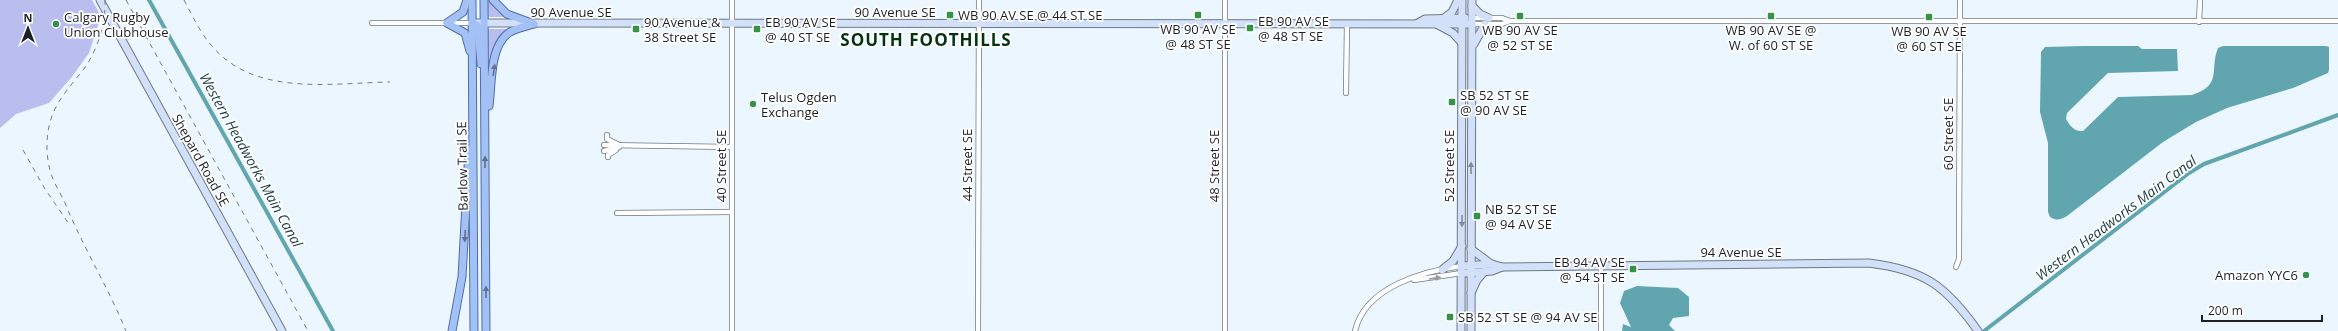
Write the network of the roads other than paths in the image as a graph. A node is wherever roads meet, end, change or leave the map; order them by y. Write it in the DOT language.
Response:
graph roads {
  1 [pos="100,0"];
  2 [pos="467,0"];
  3 [pos="472,0"];
  4 [pos="480,0"];
  5 [pos="484,0"];
  6 [pos="493,0"];
  7 [pos="732,0"];
  8 [pos="979,0"];
  9 [pos="1225,0"];
  10 [pos="1458,0"];
  11 [pos="1462,0"];
  12 [pos="1960,0"];
  13 [pos="2200,0"];
  14 [pos="1472,3"];
  15 [pos="1444,18"];
  16 [pos="1461,21"];
  17 [pos="1472,21"];
  18 [pos="1487,21"];
  19 [pos="1960,21"];
  20 [pos="2338,21"];
  21 [pos="2199,22"];
  22 [pos="372,23"];
  23 [pos="447,23"];
  24 [pos="472,23"];
  25 [pos="484,23"];
  26 [pos="1225,23"];
  27 [pos="1347,23"];
  28 [pos="1418,23"];
  29 [pos="534,24"];
  30 [pos="732,24"];
  31 [pos="979,24"];
  32 [pos="1436,24"];
  33 [pos="1461,42"];
  34 [pos="1472,48"];
  35 [pos="473,63"];
  36 [pos="485,82"];
  37 [pos="1346,93"];
  38 [pos="473,113"];
  39 [pos="607,135"];
  40 [pos="485,136"];
  41 [pos="604,145"];
  42 [pos="622,146"];
  43 [pos="732,147"];
  44 [pos="604,151"];
  45 [pos="608,157"];
  46 [pos="732,212"];
  47 [pos="617,213"];
  48 [pos="1462,246"];
  49 [pos="1471,249"];
  50 [pos="1492,264"];
  51 [pos="1600,264"];
  52 [pos="1502,267"];
  53 [pos="1956,267"];
  54 [pos="1470,269"];
  55 [pos="1442,270"];
  56 [pos="1462,270"];
  57 [pos="1485,271"];
  58 [pos="1408,280"];
  59 [pos="1471,295"];
  60 [pos="282,331"];
  61 [pos="452,331"];
  62 [pos="474,331"];
  63 [pos="486,331"];
  64 [pos="732,331"];
  65 [pos="978,331"];
  66 [pos="1225,331"];
  67 [pos="1355,331"];
  68 [pos="1461,331"];
  69 [pos="1471,331"];
  70 [pos="1601,331"];
  71 [pos="1978,331"];
  1 -- 60 [label="street, Shepard Road SE"];
  2 -- 23 [label="main road"];
  3 -- 24 [label="main road, Barlow Trail SE"];
  4 -- 25 [label="main road"];
  5 -- 25 [label="main road, Barlow Trail SE"];
  6 -- 29 [label="main road"];
  7 -- 30 [label="street, 40 Street SE"];
  8 -- 31 [label="street, 44 Street SE"];
  9 -- 26 [label="street, 48 Street SE"];
  10 -- 15 [label="street"];
  11 -- 16 [label="street, 52 Street SE"];
  12 -- 19 [label="street, 60 Street SE"];
  13 -- 21 [label="street"];
  14 -- 17 [label="street, 52 Street SE"];
  14 -- 18 [label="street"];
  15 -- 16 [label="street, 90 Avenue SE"];
  15 -- 28 [label="street, 90 Avenue SE"];
  16 -- 17 [label="street, 90 Avenue SE"];
  16 -- 32 [label="street, 90 Avenue SE"];
  16 -- 33 [label="street, 52 Street SE"];
  17 -- 18 [label="street, 90 Avenue SE"];
  17 -- 34 [label="street, 52 Street SE"];
  18 -- 19 [label="street, 90 Avenue SE"];
  18 -- 34 [label="street"];
  19 -- 21 [label="street, 90 Avenue SE"];
  19 -- 53 [label="street, 60 Street SE"];
  20 -- 21 [label="street, 90 Avenue SE"];
  22 -- 23 [label="street, 90 Avenue SE"];
  23 -- 24 [label="street, 90 Avenue SE"];
  23 -- 35 [label="main road"];
  24 -- 25 [label="street, 90 Avenue SE"];
  24 -- 35 [label="main road, Barlow Trail SE"];
  24 -- 36 [label="main road"];
  25 -- 29 [label="street, 90 Avenue SE"];
  25 -- 36 [label="main road, Barlow Trail SE"];
  26 -- 27 [label="street, 90 Avenue SE"];
  26 -- 31 [label="street, 90 Avenue SE"];
  26 -- 66 [label="street, 48 Street SE"];
  27 -- 28 [label="street, 90 Avenue SE"];
  27 -- 37 [label="street"];
  28 -- 32 [label="street, 90 Avenue SE"];
  29 -- 30 [label="street, 90 Avenue SE"];
  40 -- 29 [label="main road, one-way"];
  30 -- 31 [label="street, 90 Avenue SE"];
  30 -- 43 [label="street, 40 Street SE"];
  31 -- 65 [label="street, 44 Street SE"];
  32 -- 33 [label="street"];
  33 -- 48 [label="street, 52 Street SE, one-way"];
  49 -- 34 [label="street, 52 Street SE, one-way"];
  35 -- 38 [label="main road, Barlow Trail SE"];
  36 -- 40 [label="main road, Barlow Trail SE"];
  38 -- 61 [label="main road, one-way"];
  38 -- 62 [label="main road, Barlow Trail SE"];
  39 -- 42 [label="street"];
  63 -- 40 [label="main road, Barlow Trail SE, one-way"];
  41 -- 42 [label="street"];
  42 -- 43 [label="street"];
  42 -- 44 [label="street"];
  42 -- 45 [label="street"];
  43 -- 46 [label="street, 40 Street SE"];
  46 -- 47 [label="street"];
  46 -- 64 [label="street, 40 Street SE"];
  48 -- 55 [label="street"];
  48 -- 56 [label="street, 52 Street SE"];
  49 -- 50 [label="street"];
  49 -- 54 [label="street, 52 Street SE"];
  50 -- 52 [label="street, 94 Avenue SE"];
  50 -- 54 [label="street, 94 Avenue SE"];
  51 -- 52 [label="street, 94 Avenue SE"];
  51 -- 70 [label="street"];
  51 -- 71 [label="street, 94 Avenue SE"];
  52 -- 57 [label="street, 94 Avenue SE"];
  54 -- 56 [label="street, 94 Avenue SE"];
  54 -- 57 [label="street, 94 Avenue SE"];
  54 -- 59 [label="street, 52 Street SE"];
  55 -- 56 [label="street, 94 Avenue SE"];
  55 -- 58 [label="street, 94 Avenue SE"];
  58 -- 56 [label="street, 94 Avenue SE, one-way"];
  56 -- 68 [label="street, 52 Street SE"];
  57 -- 59 [label="street"];
  58 -- 67 [label="street, 94 Avenue SE"];
  59 -- 69 [label="street, 52 Street SE"];
}
